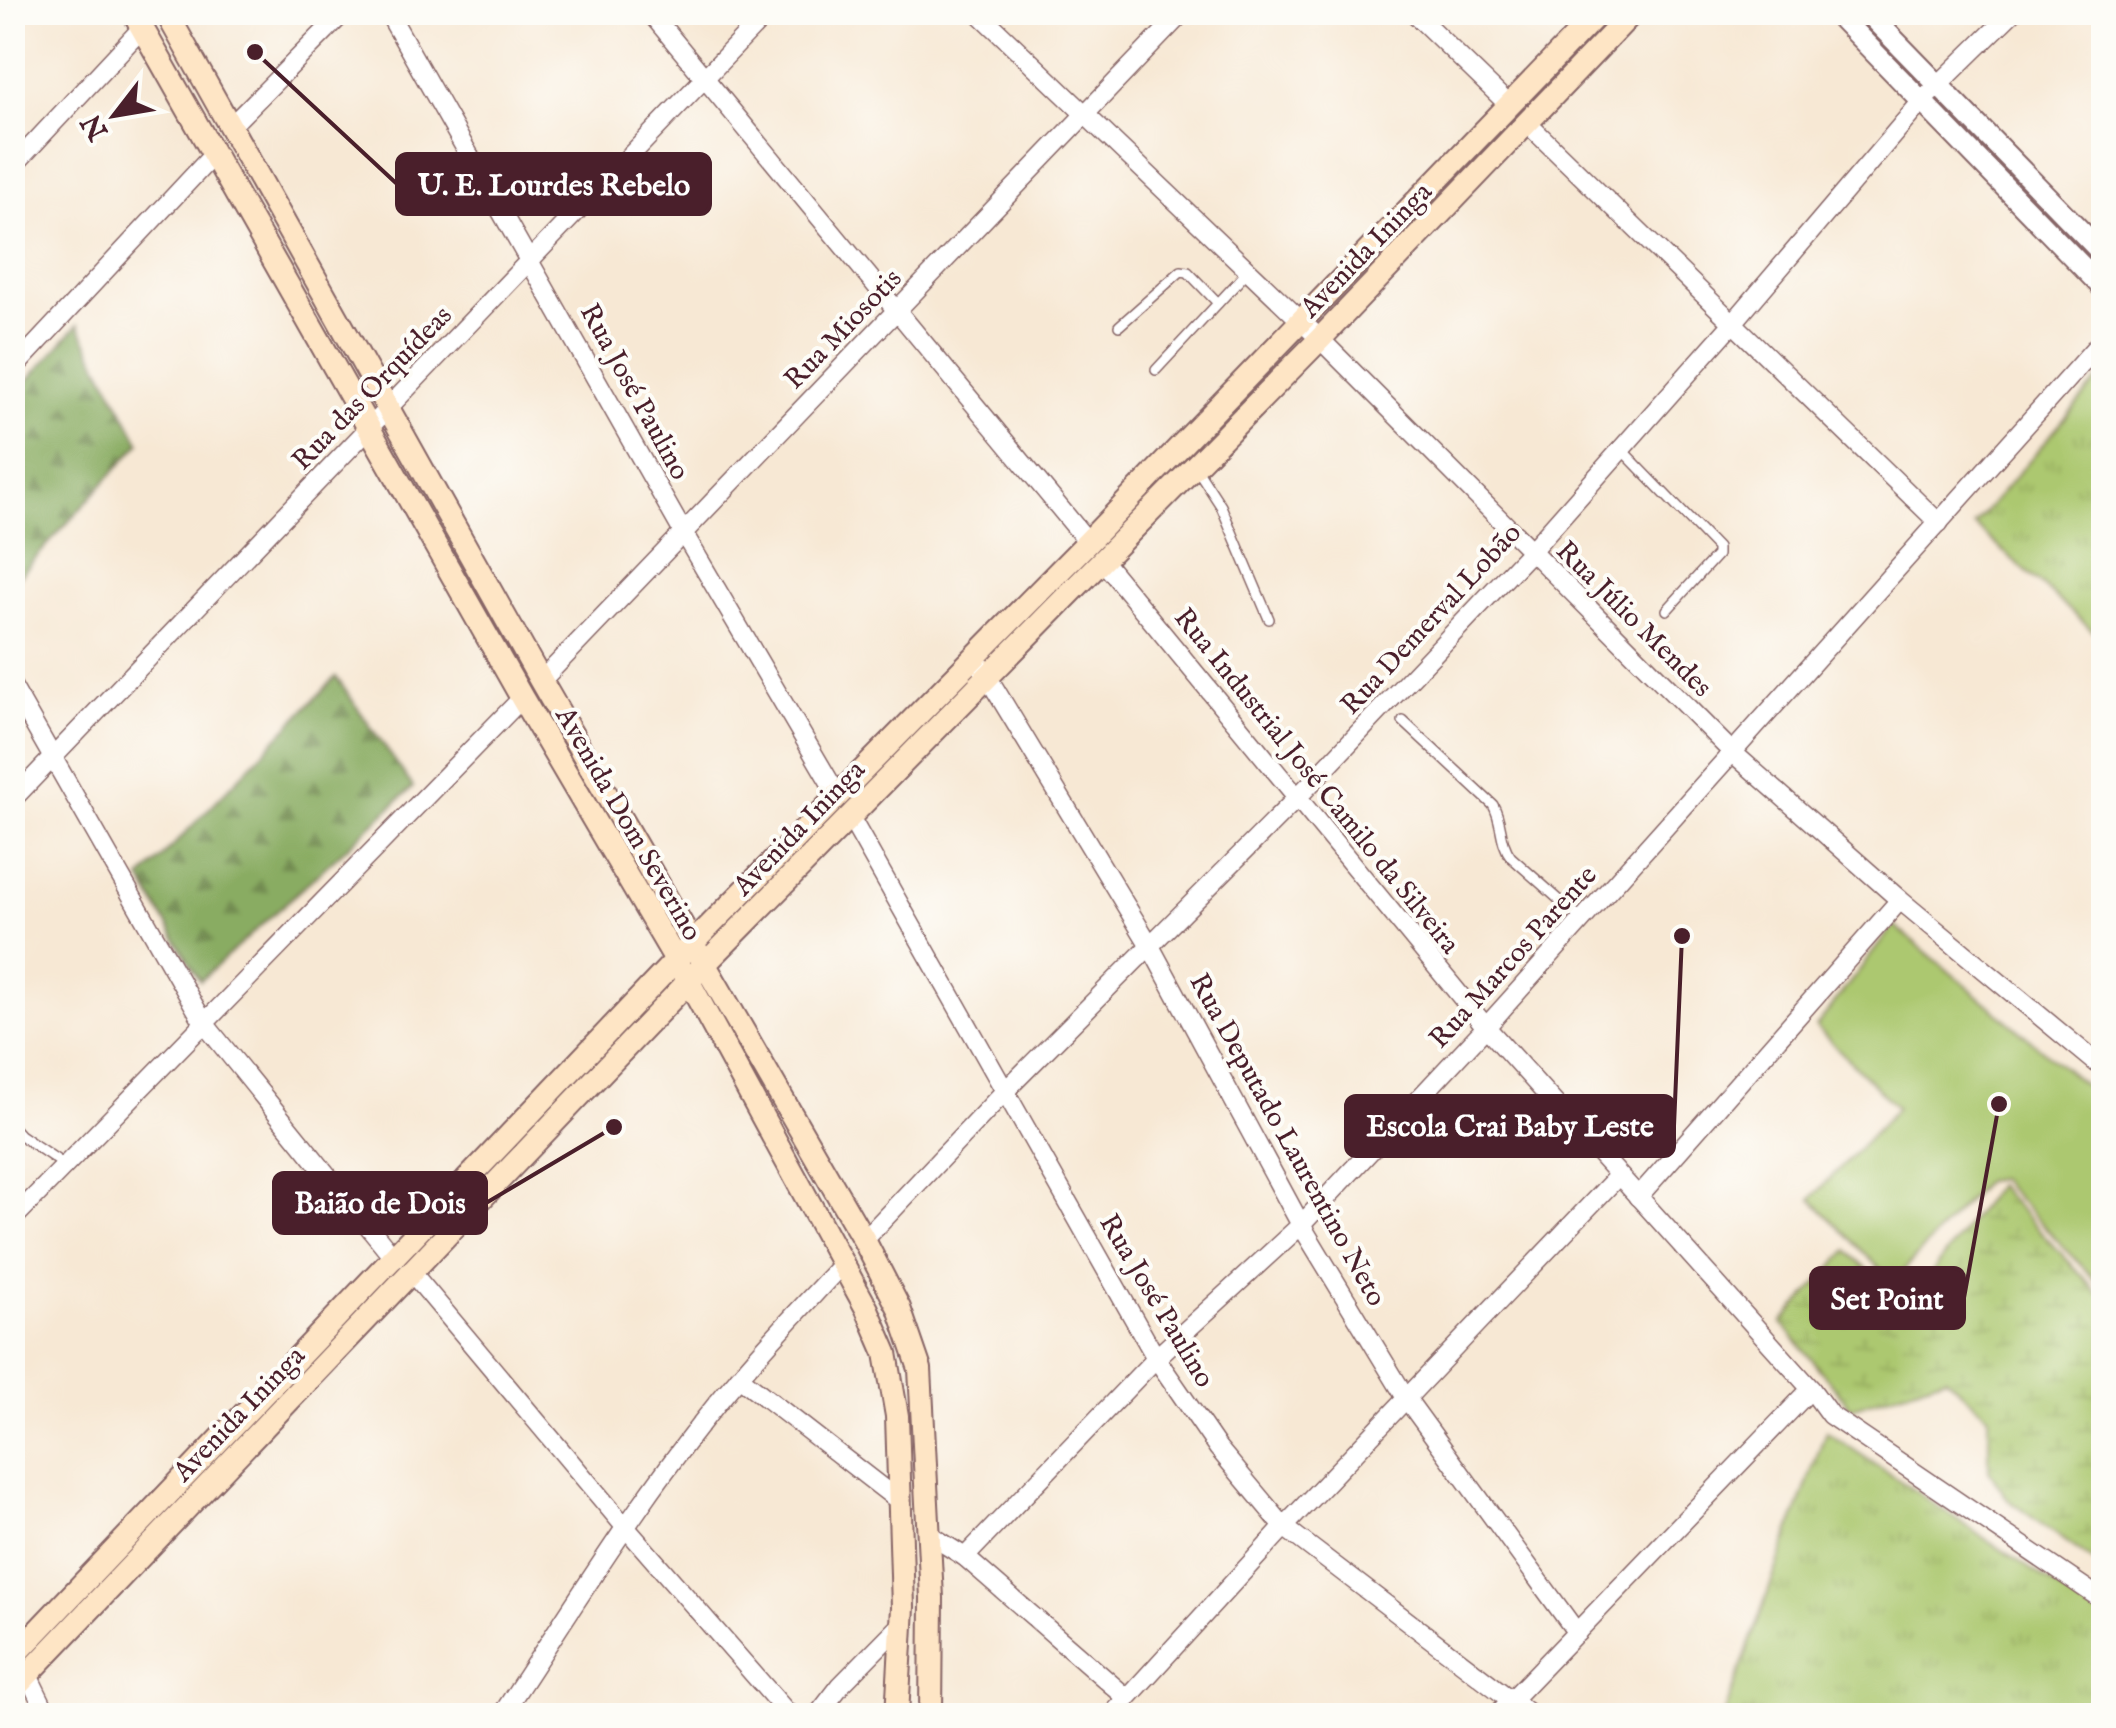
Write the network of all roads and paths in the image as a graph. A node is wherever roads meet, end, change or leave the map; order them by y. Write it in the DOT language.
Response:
graph roads {
  1 [pos="166,12"];
  2 [pos="344,12"];
  3 [pos="388,12"];
  4 [pos="650,12"];
  5 [pos="768,12"];
  6 [pos="978,12"];
  7 [pos="1183,12"];
  8 [pos="1413,12"];
  9 [pos="1599,12"];
  10 [pos="1633,12"];
  11 [pos="1836,12"];
  12 [pos="1867,12"];
  13 [pos="2013,12"];
  14 [pos="138,20"];
  15 [pos="706,78"];
  16 [pos="1939,86"];
  17 [pos="1922,101"];
  18 [pos="1509,105"];
  19 [pos="1084,113"];
  20 [pos="1528,124"];
  21 [pos="232,126"];
  22 [pos="213,155"];
  23 [pos="12,168"];
  24 [pos="2104,255"];
  25 [pos="531,260"];
  26 [pos="1248,271"];
  27 [pos="2104,289"];
  28 [pos="1218,303"];
  29 [pos="896,312"];
  30 [pos="1301,321"];
  31 [pos="1733,323"];
  32 [pos="1119,326"];
  33 [pos="2104,338"];
  34 [pos="1320,339"];
  35 [pos="12,370"];
  36 [pos="1156,370"];
  37 [pos="388,410"];
  38 [pos="368,429"];
  39 [pos="1621,450"];
  40 [pos="1195,465"];
  41 [pos="1939,523"];
  42 [pos="684,534"];
  43 [pos="1095,551"];
  44 [pos="1530,552"];
  45 [pos="1667,610"];
  46 [pos="1269,619"];
  47 [pos="981,666"];
  48 [pos="541,681"];
  49 [pos="12,686"];
  50 [pos="522,698"];
  51 [pos="1403,721"];
  52 [pos="1732,752"];
  53 [pos="52,757"];
  54 [pos="838,796"];
  55 [pos="12,800"];
  56 [pos="1296,800"];
  57 [pos="850,817"];
  58 [pos="1900,900"];
  59 [pos="1582,920"];
  60 [pos="1149,944"];
  61 [pos="684,952"];
  62 [pos="697,973"];
  63 [pos="204,1023"];
  64 [pos="1486,1027"];
  65 [pos="2104,1070"];
  66 [pos="1006,1090"];
  67 [pos="12,1126"];
  68 [pos="66,1166"];
  69 [pos="1618,1176"];
  70 [pos="1638,1196"];
  71 [pos="12,1220"];
  72 [pos="1301,1224"];
  73 [pos="864,1240"];
  74 [pos="844,1262"];
  75 [pos="404,1266"];
  76 [pos="1156,1358"];
  77 [pos="739,1376"];
  78 [pos="1811,1388"];
  79 [pos="1406,1398"];
  80 [pos="900,1501"];
  81 [pos="1284,1527"];
  82 [pos="626,1528"];
  83 [pos="930,1535"];
  84 [pos="965,1557"];
  85 [pos="2104,1601"];
  86 [pos="902,1623"];
  87 [pos="1577,1633"];
  88 [pos="16,1666"];
  89 [pos="1127,1698"];
  90 [pos="1511,1698"];
  91 [pos="48,1716"];
  92 [pos="501,1716"];
  93 [pos="790,1716"];
  94 [pos="818,1716"];
  95 [pos="897,1716"];
  96 [pos="931,1716"];
  97 [pos="1111,1716"];
  98 [pos="1496,1716"];
  99 [pos="1532,1716"];
  1 -- 21 [label="main road, Avenida Dom Severino"];
  2 -- 21 [label="street"];
  3 -- 25 [label="street, Rua José Paulino"];
  4 -- 15 [label="street, Rua Industrial José Camilo da Silveira"];
  5 -- 15 [label="street, Rua das Orquídeas"];
  6 -- 19 [label="street, Rua Júlio Mendes"];
  7 -- 19 [label="street, Rua Miosotis"];
  8 -- 18 [label="street"];
  9 -- 18 [label="main road, Avenida Ininga"];
  10 -- 20 [label="main road, Avenida Ininga"];
  11 -- 17 [label="street"];
  12 -- 16 [label="street"];
  13 -- 16 [label="street, Rua Demerval Lobão"];
  14 -- 22 [label="main road, Avenida Dom Severino"];
  14 -- 23 [label="street"];
  15 -- 25 [label="street, Rua das Orquídeas"];
  15 -- 29 [label="street, Rua Industrial José Camilo da Silveira"];
  16 -- 17 [label="street, Rua Demerval Lobão"];
  16 -- 24 [label="street"];
  17 -- 27 [label="street"];
  17 -- 31 [label="street, Rua Demerval Lobão"];
  18 -- 30 [label="main road, Avenida Ininga"];
  19 -- 26 [label="street, Rua Júlio Mendes"];
  19 -- 29 [label="street, Rua Miosotis"];
  20 -- 31 [label="street"];
  20 -- 34 [label="main road, Avenida Ininga"];
  21 -- 37 [label="main road, Avenida Dom Severino"];
  22 -- 35 [label="street"];
  22 -- 38 [label="main road, Avenida Dom Severino"];
  25 -- 37 [label="street, Rua das Orquídeas"];
  25 -- 42 [label="street, Rua José Paulino"];
  26 -- 28 [label="lane"];
  26 -- 30 [label="street, Rua Júlio Mendes"];
  28 -- 32 [label="lane"];
  28 -- 36 [label="lane"];
  29 -- 42 [label="street, Rua Miosotis"];
  29 -- 43 [label="street, Rua Industrial José Camilo da Silveira"];
  30 -- 34 [label="street, Rua Júlio Mendes"];
  30 -- 43 [label="main road, Avenida Ininga"];
  31 -- 39 [label="street, Rua Demerval Lobão"];
  31 -- 41 [label="street"];
  33 -- 41 [label="street, Rua Marcos Parente"];
  34 -- 40 [label="main road, Avenida Ininga"];
  34 -- 44 [label="street, Rua Júlio Mendes"];
  37 -- 38 [label="street, Rua das Orquídeas"];
  37 -- 48 [label="main road, Avenida Dom Severino"];
  38 -- 50 [label="main road, Avenida Dom Severino"];
  38 -- 53 [label="street, Rua das Orquídeas"];
  39 -- 44 [label="street, Rua Demerval Lobão"];
  39 -- 45 [label="lane"];
  40 -- 43 [label="main road, Avenida Ininga"];
  40 -- 46 [label="lane"];
  41 -- 52 [label="street, Rua Marcos Parente"];
  42 -- 48 [label="street, Rua Miosotis"];
  42 -- 54 [label="street, Rua José Paulino"];
  43 -- 47 [label="main road, Avenida Ininga"];
  43 -- 56 [label="street, Rua Industrial José Camilo da Silveira"];
  44 -- 52 [label="street, Rua Júlio Mendes"];
  44 -- 56 [label="street, Rua Demerval Lobão"];
  47 -- 54 [label="main road, Avenida Ininga"];
  47 -- 57 [label="main road, Avenida Ininga"];
  47 -- 60 [label="street, Rua Deputado Laurentino Neto"];
  48 -- 61 [label="main road, Avenida Dom Severino"];
  49 -- 53 [label="street"];
  50 -- 61 [label="main road, Avenida Dom Severino"];
  50 -- 63 [label="street"];
  51 -- 59 [label="lane"];
  52 -- 58 [label="street, Rua Júlio Mendes"];
  52 -- 59 [label="street, Rua Marcos Parente"];
  53 -- 55 [label="street, Rua das Orquídeas"];
  53 -- 63 [label="street"];
  54 -- 61 [label="main road, Avenida Ininga"];
  56 -- 60 [label="street, Rua Demerval Lobão"];
  56 -- 64 [label="street, Rua Industrial José Camilo da Silveira"];
  57 -- 62 [label="main road, Avenida Ininga"];
  57 -- 66 [label="street, Rua José Paulino"];
  58 -- 65 [label="street, Rua Júlio Mendes"];
  58 -- 70 [label="street"];
  59 -- 64 [label="street, Rua Marcos Parente"];
  60 -- 66 [label="street, Rua Demerval Lobão"];
  60 -- 72 [label="street, Rua Deputado Laurentino Neto"];
  61 -- 62 [label="main road, Avenida Dom Severino"];
  61 -- 75 [label="main road, Avenida Ininga"];
  62 -- 73 [label="main road, Avenida Dom Severino"];
  62 -- 74 [label="main road, Avenida Dom Severino"];
  62 -- 75 [label="main road, Avenida Ininga"];
  63 -- 68 [label="street"];
  63 -- 75 [label="street"];
  64 -- 69 [label="street, Rua Industrial José Camilo da Silveira"];
  64 -- 72 [label="street, Rua Marcos Parente"];
  66 -- 73 [label="street, Rua Demerval Lobão"];
  66 -- 76 [label="street, Rua José Paulino"];
  67 -- 68 [label="lane"];
  68 -- 71 [label="street"];
  69 -- 70 [label="street, Rua Industrial José Camilo da Silveira"];
  69 -- 79 [label="street"];
  70 -- 78 [label="street, Rua Industrial José Camilo da Silveira"];
  72 -- 76 [label="street, Rua Marcos Parente"];
  72 -- 79 [label="street, Rua Deputado Laurentino Neto"];
  73 -- 83 [label="main road, Avenida Dom Severino"];
  74 -- 77 [label="street"];
  74 -- 80 [label="main road, Avenida Dom Severino"];
  75 -- 82 [label="street"];
  75 -- 88 [label="main road, Avenida Ininga"];
  76 -- 81 [label="street, Rua José Paulino"];
  76 -- 84 [label="street, Rua Marcos Parente"];
  77 -- 80 [label="street"];
  77 -- 82 [label="street"];
  78 -- 85 [label="street, Rua Industrial José Camilo da Silveira"];
  78 -- 87 [label="street"];
  79 -- 81 [label="street"];
  79 -- 87 [label="street, Rua Deputado Laurentino Neto"];
  80 -- 86 [label="main road, Avenida Dom Severino"];
  81 -- 89 [label="street"];
  81 -- 90 [label="street, Rua José Paulino"];
  82 -- 92 [label="street"];
  82 -- 93 [label="street"];
  83 -- 84 [label="street"];
  83 -- 96 [label="main road, Avenida Dom Severino"];
  84 -- 89 [label="street"];
  86 -- 94 [label="street"];
  86 -- 95 [label="main road, Avenida Dom Severino"];
  87 -- 90 [label="street"];
  88 -- 91 [label="street"];
  89 -- 97 [label="street"];
  90 -- 98 [label="street"];
  90 -- 99 [label="street, Rua José Paulino"];
}
